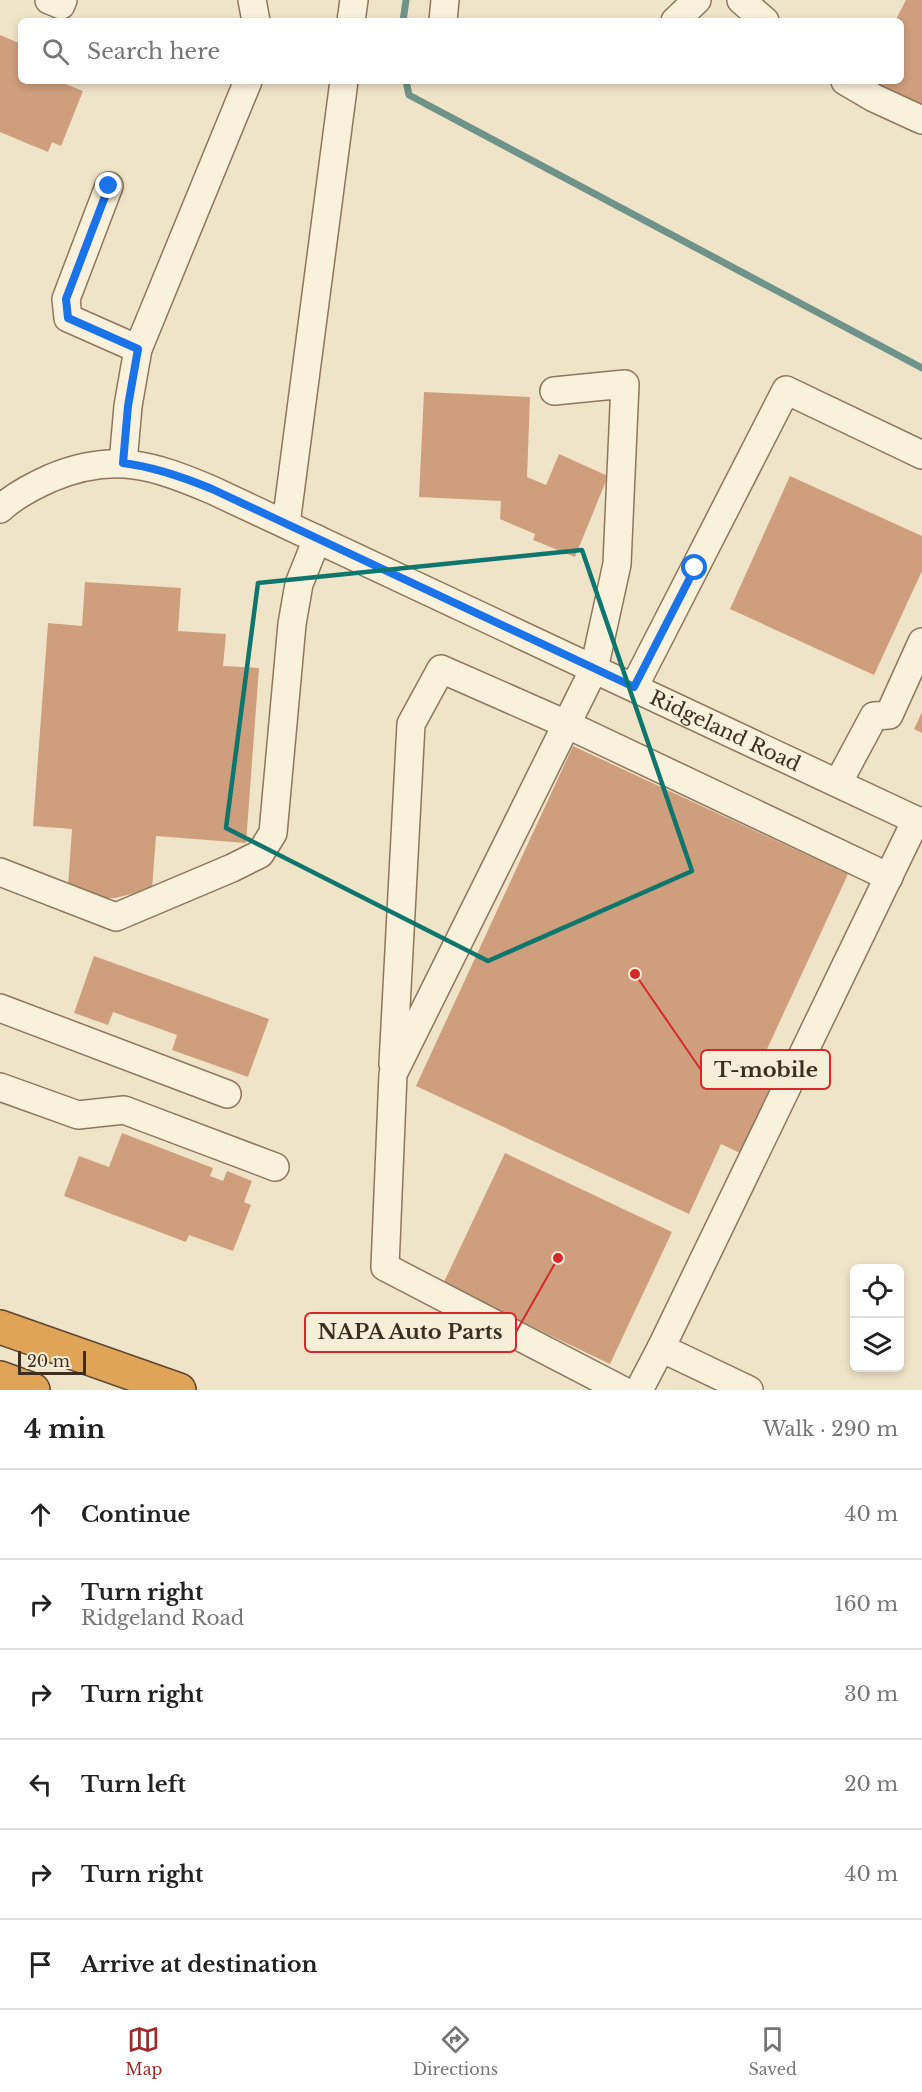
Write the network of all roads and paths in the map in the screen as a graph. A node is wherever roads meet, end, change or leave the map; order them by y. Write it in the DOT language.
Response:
graph roads {
  1 [pos="49,0"];
  2 [pos="63,0"];
  3 [pos="252,0"];
  4 [pos="354,0"];
  5 [pos="445,0"];
  6 [pos="697,0"];
  7 [pos="741,0"];
  8 [pos="255,18"];
  9 [pos="351,18"];
  10 [pos="443,18"];
  11 [pos="678,18"];
  12 [pos="762,18"];
  13 [pos="247,84"];
  14 [pos="344,84"];
  15 [pos="850,84"];
  16 [pos="922,120"];
  17 [pos="109,186"];
  18 [pos="138,349"];
  19 [pos="554,391"];
  20 [pos="922,456"];
  21 [pos="123,463"];
  22 [pos="2,504"];
  23 [pos="286,524"];
  24 [pos="317,539"];
  25 [pos="922,642"];
  26 [pos="594,669"];
  27 [pos="634,687"];
  28 [pos="566,724"];
  29 [pos="838,783"];
  30 [pos="919,821"];
  31 [pos="0,872"];
  32 [pos="889,877"];
  33 [pos="0,1008"];
  34 [pos="393,1074"];
  35 [pos="0,1088"];
  36 [pos="227,1094"];
  37 [pos="275,1167"];
  38 [pos="0,1327"];
  39 [pos="661,1348"];
  40 [pos="0,1378"];
  41 [pos="33,1390"];
  42 [pos="179,1390"];
  43 [pos="622,1390"];
  44 [pos="639,1390"];
  45 [pos="749,1390"];
  1 -- 2 [label="street"];
  3 -- 8 [label="street"];
  4 -- 9 [label="street"];
  5 -- 10 [label="street"];
  6 -- 11 [label="street"];
  7 -- 12 [label="street"];
  13 -- 18 [label="street"];
  14 -- 23 [label="street"];
  15 -- 16 [label="street"];
  17 -- 18 [label="street"];
  18 -- 21 [label="street"];
  19 -- 26 [label="street"];
  20 -- 27 [label="street"];
  21 -- 22 [label="street, Ridgeland Road"];
  21 -- 23 [label="street, Ridgeland Road"];
  23 -- 24 [label="street, Ridgeland Road"];
  24 -- 26 [label="street, Ridgeland Road"];
  24 -- 31 [label="street"];
  25 -- 29 [label="street"];
  26 -- 27 [label="street, Ridgeland Road"];
  26 -- 28 [label="street"];
  27 -- 29 [label="street, Ridgeland Road"];
  28 -- 32 [label="street"];
  28 -- 34 [label="street"];
  28 -- 34 [label="street"];
  29 -- 30 [label="street, Ridgeland Road"];
  30 -- 32 [label="street"];
  32 -- 39 [label="street"];
  33 -- 36 [label="street"];
  34 -- 43 [label="street"];
  35 -- 37 [label="street"];
  38 -- 42 [label="highway"];
  39 -- 44 [label="street"];
  39 -- 45 [label="street"];
  40 -- 41 [label="highway"];
}
